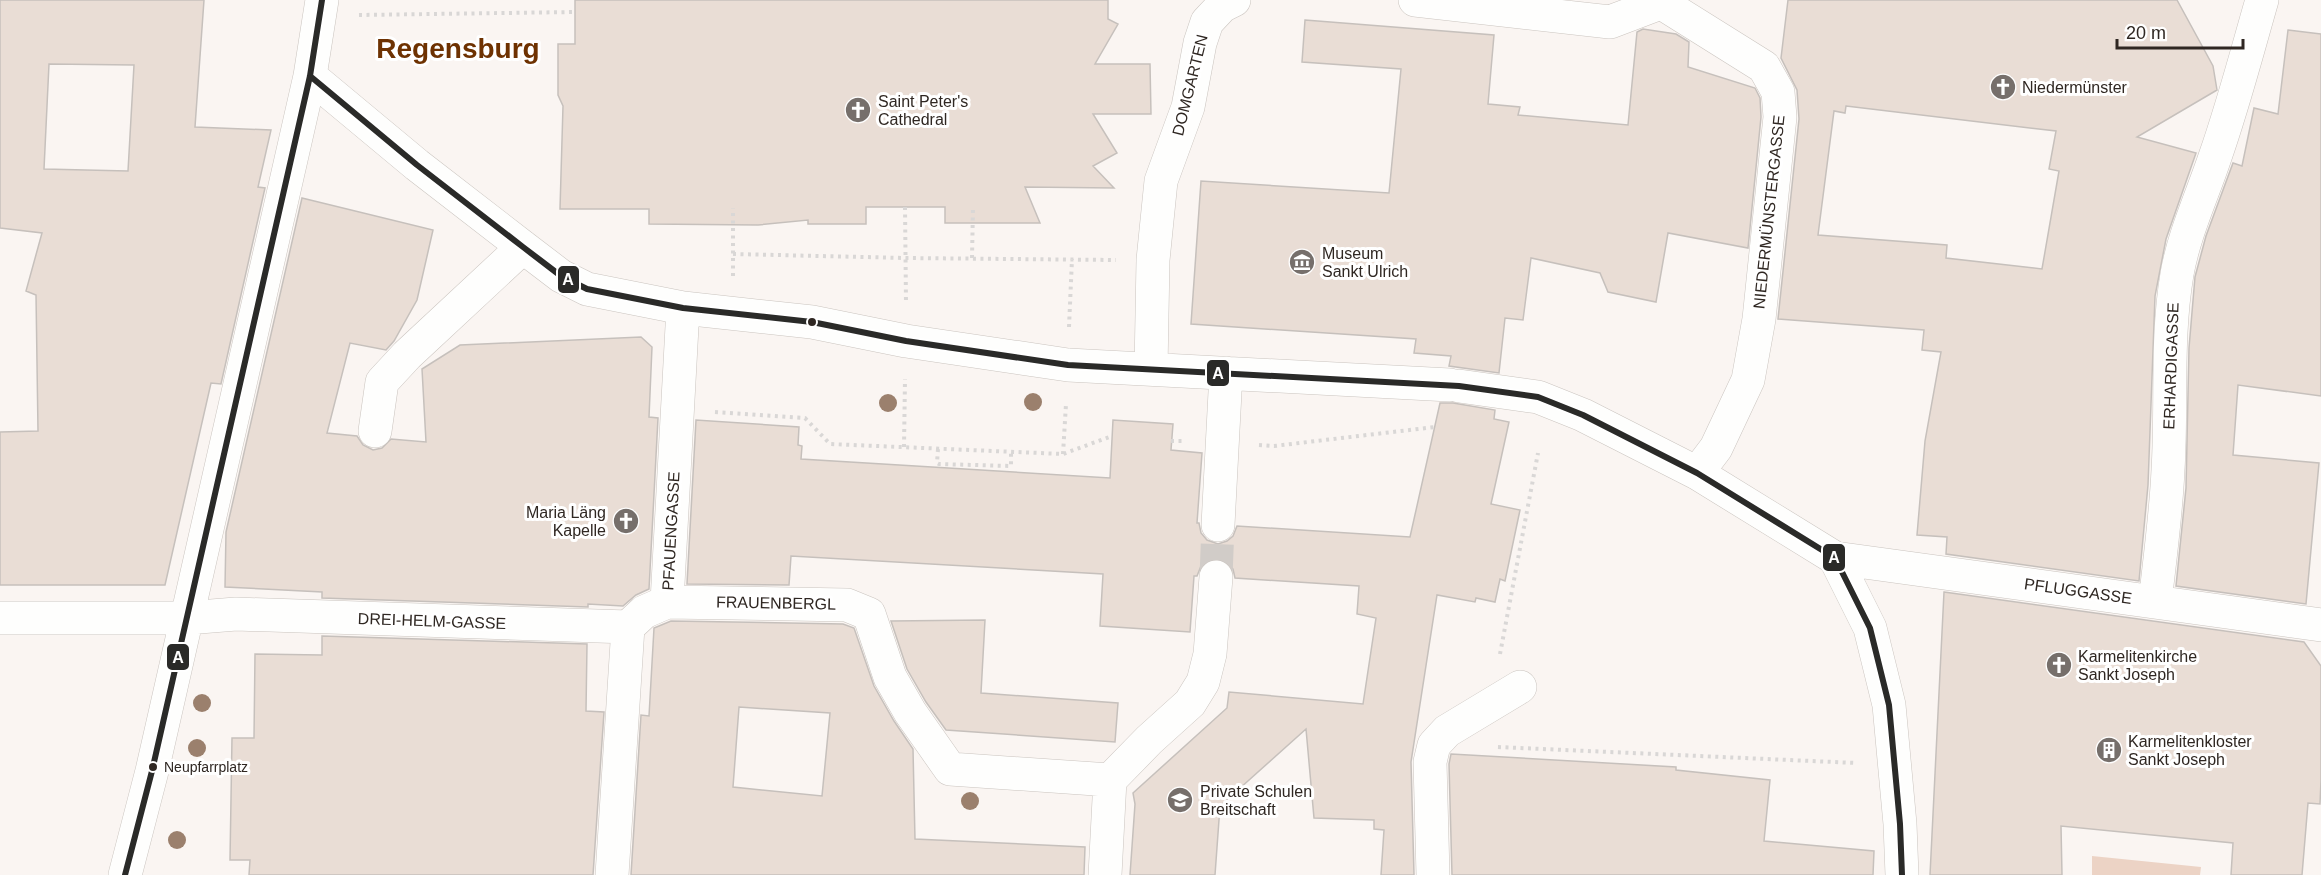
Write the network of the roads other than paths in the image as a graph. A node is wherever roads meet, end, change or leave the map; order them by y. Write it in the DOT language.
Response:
graph roads {
  1 [pos="1234,0"];
  2 [pos="1415,0"];
  3 [pos="2262,0"];
  4 [pos="1659,2"];
  5 [pos="321,8"];
  6 [pos="310,76"];
  7 [pos="523,247"];
  8 [pos="683,308"];
  9 [pos="1151,369"];
  10 [pos="1212,373"];
  11 [pos="375,431"];
  12 [pos="1697,473"];
  13 [pos="1218,525"];
  14 [pos="1834,558"];
  15 [pos="1216,577"];
  16 [pos="667,602"];
  17 [pos="2155,602"];
  18 [pos="0,618"];
  19 [pos="187,618"];
  20 [pos="2321,625"];
  21 [pos="628,627"];
  22 [pos="1520,687"];
  23 [pos="1110,780"];
  24 [pos="125,875"];
  25 [pos="612,875"];
  26 [pos="1106,875"];
  27 [pos="1433,875"];
  28 [pos="1902,875"];
  1 -- 9 [label="street, DOMGARTEN"];
  2 -- 4 [label="street"];
  3 -- 17 [label="street, ERHARDIGASSE"];
  4 -- 12 [label="street, NIEDERMÜNSTERGASSE"];
  5 -- 6 [label="street"];
  6 -- 7 [label="street"];
  6 -- 19 [label="street"];
  7 -- 8 [label="street"];
  7 -- 11 [label="street"];
  8 -- 9 [label="street"];
  8 -- 16 [label="street, PFAUENGASSE"];
  9 -- 10 [label="street"];
  10 -- 12 [label="street"];
  10 -- 13 [label="street"];
  12 -- 14 [label="street"];
  14 -- 17 [label="street, PFLUGGASSE"];
  14 -- 28 [label="street"];
  15 -- 23 [label="street"];
  16 -- 21 [label="street, PFAUENGASSE"];
  16 -- 23 [label="street, FRAUENBERGL"];
  17 -- 20 [label="street, PFLUGGASSE"];
  18 -- 19 [label="street"];
  19 -- 21 [label="street, DREI-HELM-GASSE"];
  19 -- 24 [label="street"];
  21 -- 25 [label="street"];
  22 -- 27 [label="street"];
  23 -- 26 [label="street"];
}
